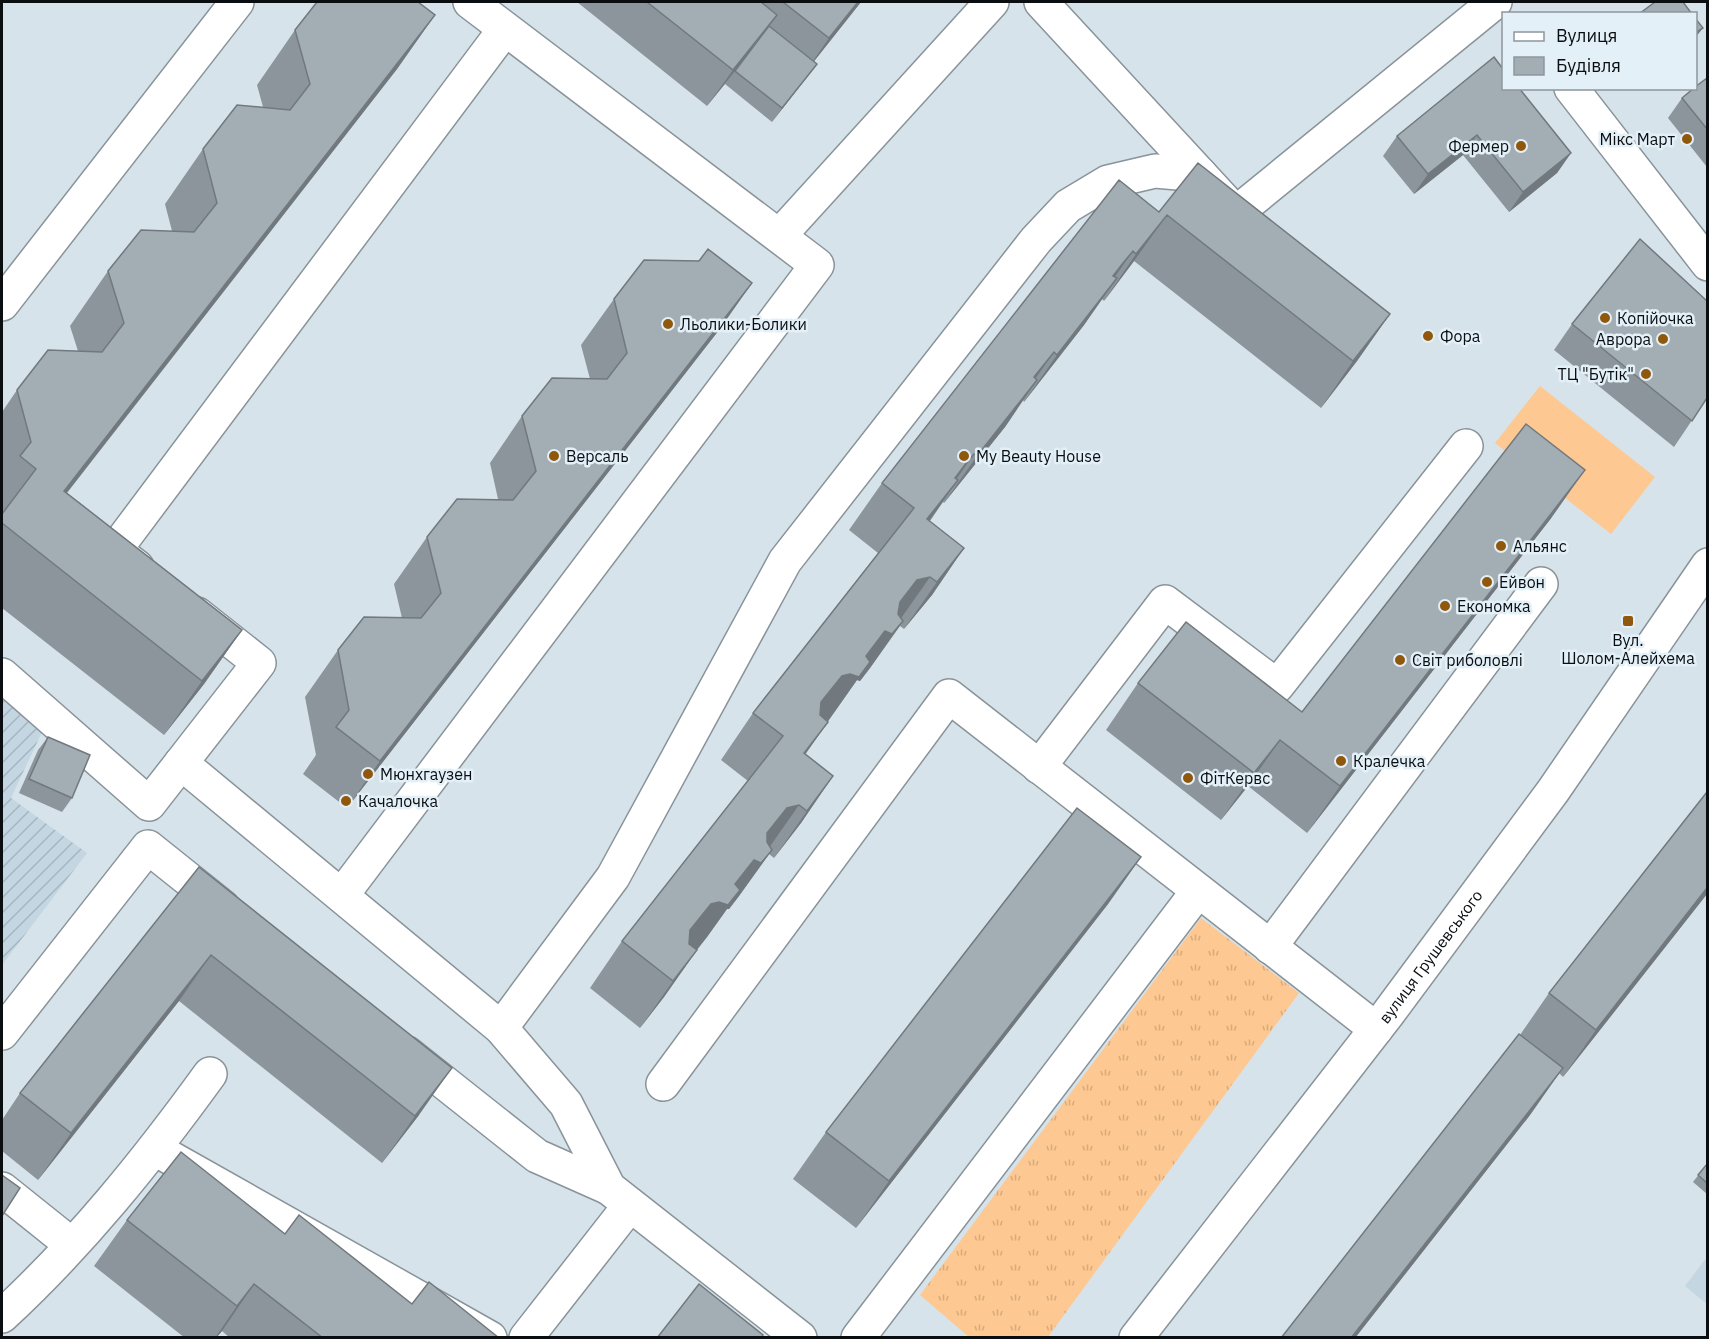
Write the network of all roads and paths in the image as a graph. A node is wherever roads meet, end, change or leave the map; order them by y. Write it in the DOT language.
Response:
graph roads {
  1 [pos="237,2"];
  2 [pos="470,2"];
  3 [pos="992,2"];
  4 [pos="1041,2"];
  5 [pos="1495,2"];
  6 [pos="505,28"];
  7 [pos="1573,90"];
  8 [pos="1201,175"];
  9 [pos="780,235"];
  10 [pos="1707,264"];
  11 [pos="2,304"];
  12 [pos="1466,446"];
  13 [pos="1707,565"];
  14 [pos="1541,584"];
  15 [pos="2,675"];
  16 [pos="181,762"];
  17 [pos="1040,767"];
  18 [pos="1198,891"];
  19 [pos="342,896"];
  20 [pos="247,926"];
  21 [pos="1270,947"];
  22 [pos="501,1028"];
  23 [pos="1376,1029"];
  24 [pos="2,1033"];
  25 [pos="383,1034"];
  26 [pos="210,1074"];
  27 [pos="663,1084"];
  28 [pos="155,1149"];
  29 [pos="2,1189"];
  30 [pos="620,1196"];
  31 [pos="72,1245"];
  32 [pos="2,1316"];
  33 [pos="490,1338"];
  34 [pos="526,1338"];
  35 [pos="800,1338"];
  36 [pos="858,1338"];
  37 [pos="1136,1338"];
  1 -- 11 [label="street"];
  2 -- 6 [label="street"];
  3 -- 9 [label="street"];
  4 -- 8 [label="street"];
  5 -- 8 [label="street"];
  6 -- 9 [label="street"];
  6 -- 16 [label="street"];
  7 -- 10 [label="street"];
  8 -- 22 [label="street"];
  9 -- 19 [label="street"];
  12 -- 17 [label="street"];
  13 -- 23 [label="street, вулиця Грушевського"];
  14 -- 21 [label="street"];
  15 -- 16 [label="street"];
  16 -- 19 [label="street"];
  17 -- 18 [label="street"];
  17 -- 27 [label="street"];
  18 -- 21 [label="street"];
  18 -- 36 [label="street"];
  19 -- 22 [label="street"];
  20 -- 24 [label="street"];
  21 -- 23 [label="street"];
  22 -- 30 [label="street"];
  23 -- 37 [label="street, вулиця Грушевського"];
  25 -- 30 [label="street"];
  26 -- 28 [label="street"];
  28 -- 31 [label="street"];
  28 -- 33 [label="street"];
  29 -- 31 [label="street"];
  30 -- 34 [label="street"];
  30 -- 35 [label="street"];
  31 -- 32 [label="street"];
}
